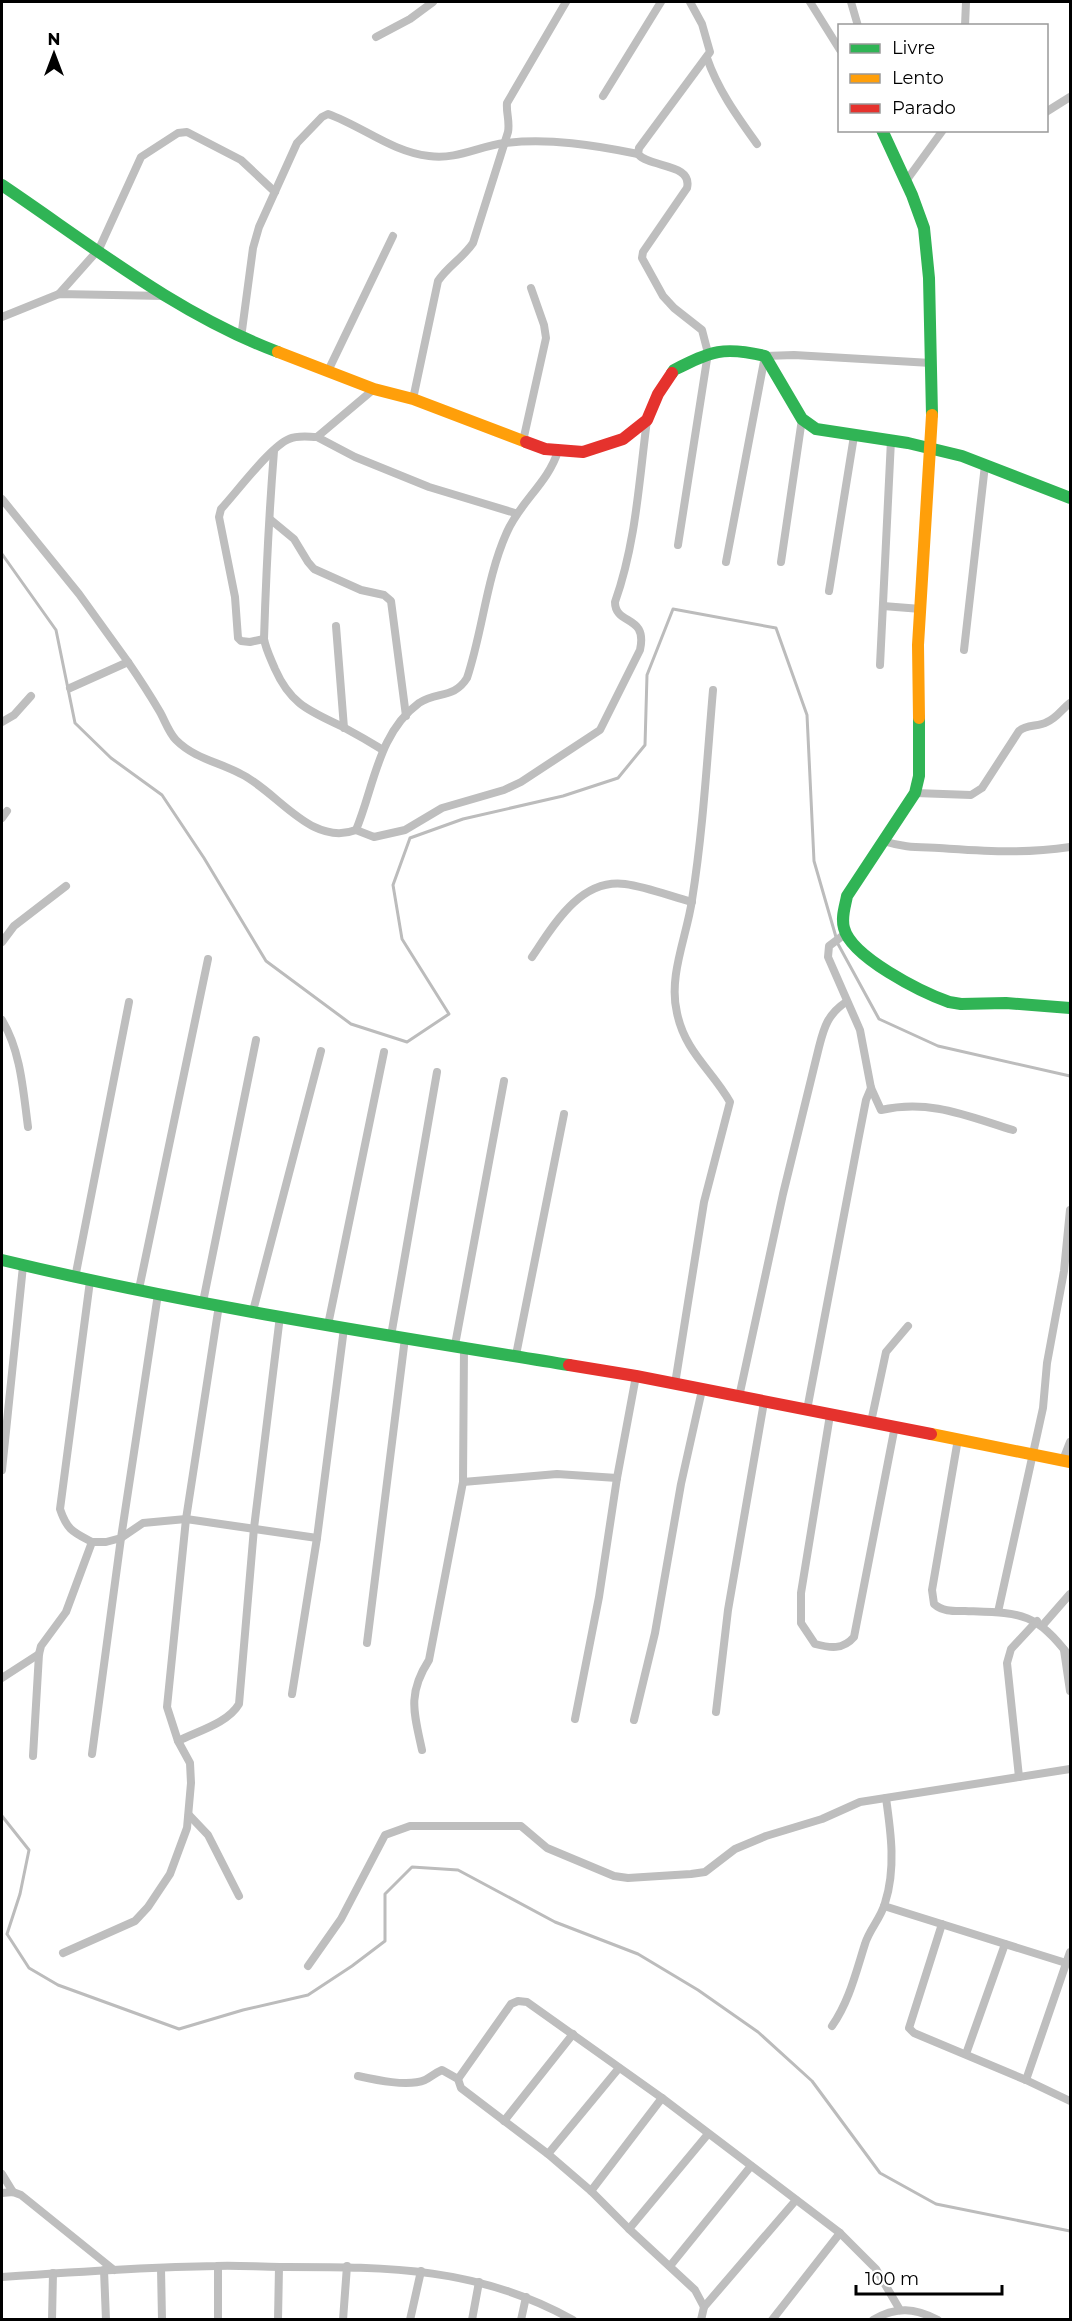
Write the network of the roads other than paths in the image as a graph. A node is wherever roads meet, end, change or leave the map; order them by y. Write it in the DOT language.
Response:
graph roads {
  1 [pos="433,2"];
  2 [pos="566,2"];
  3 [pos="661,2"];
  4 [pos="690,2"];
  5 [pos="810,2"];
  6 [pos="851,2"];
  7 [pos="966,2"];
  8 [pos="857,24"];
  9 [pos="965,24"];
  10 [pos="376,37"];
  11 [pos="838,47"];
  12 [pos="706,58"];
  13 [pos="603,96"];
  14 [pos="1071,97"];
  15 [pos="1048,111"];
  16 [pos="883,132"];
  17 [pos="942,132"];
  18 [pos="503,143"];
  19 [pos="757,144"];
  20 [pos="638,154"];
  21 [pos="906,181"];
  22 [pos="2,185"];
  23 [pos="275,192"];
  24 [pos="393,236"];
  25 [pos="99,249"];
  26 [pos="531,288"];
  27 [pos="59,294"];
  28 [pos="166,296"];
  29 [pos="2,317"];
  30 [pos="241,338"];
  31 [pos="708,353"];
  32 [pos="765,356"];
  33 [pos="931,363"];
  34 [pos="328,371"];
  35 [pos="375,389"];
  36 [pos="413,399"];
  37 [pos="802,419"];
  38 [pos="647,420"];
  39 [pos="854,436"];
  40 [pos="317,437"];
  41 [pos="891,440"];
  42 [pos="523,441"];
  43 [pos="931,448"];
  44 [pos="274,451"];
  45 [pos="558,451"];
  46 [pos="985,465"];
  47 [pos="1071,498"];
  48 [pos="2,499"];
  49 [pos="515,513"];
  50 [pos="271,520"];
  51 [pos="678,545"];
  52 [pos="726,562"];
  53 [pos="781,562"];
  54 [pos="829,591"];
  55 [pos="883,606"];
  56 [pos="921,609"];
  57 [pos="336,626"];
  58 [pos="264,639"];
  59 [pos="964,650"];
  60 [pos="128,662"];
  61 [pos="880,665"];
  62 [pos="70,688"];
  63 [pos="713,690"];
  64 [pos="30,696"];
  65 [pos="1071,703"];
  66 [pos="406,716"];
  67 [pos="2,722"];
  68 [pos="344,728"];
  69 [pos="383,750"];
  70 [pos="915,793"];
  71 [pos="356,830"];
  72 [pos="883,841"];
  73 [pos="1071,847"];
  74 [pos="66,886"];
  75 [pos="692,902"];
  76 [pos="845,934"];
  77 [pos="2,942"];
  78 [pos="532,957"];
  79 [pos="208,959"];
  80 [pos="129,1002"];
  81 [pos="846,1002"];
  82 [pos="1071,1008"];
  83 [pos="2,1020"];
  84 [pos="256,1040"];
  85 [pos="321,1051"];
  86 [pos="384,1052"];
  87 [pos="437,1072"];
  88 [pos="504,1081"];
  89 [pos="871,1088"];
  90 [pos="564,1114"];
  91 [pos="28,1126"];
  92 [pos="1013,1130"];
  93 [pos="1071,1210"];
  94 [pos="2,1260"];
  95 [pos="23,1266"];
  96 [pos="75,1278"];
  97 [pos="90,1281"];
  98 [pos="139,1289"];
  99 [pos="158,1294"];
  100 [pos="203,1302"];
  101 [pos="219,1305"];
  102 [pos="253,1311"];
  103 [pos="280,1316"];
  104 [pos="328,1324"];
  105 [pos="908,1326"];
  106 [pos="344,1328"];
  107 [pos="391,1336"];
  108 [pos="405,1338"];
  109 [pos="459,1346"];
  110 [pos="516,1355"];
  111 [pos="2,1374"];
  112 [pos="12,1375"];
  113 [pos="636,1376"];
  114 [pos="675,1384"];
  115 [pos="702,1390"];
  116 [pos="739,1397"];
  117 [pos="764,1402"];
  118 [pos="807,1410"];
  119 [pos="830,1415"];
  120 [pos="871,1422"];
  121 [pos="895,1426"];
  122 [pos="958,1439"];
  123 [pos="1071,1442"];
  124 [pos="1032,1454"];
  125 [pos="1067,1461"];
  126 [pos="2,1470"];
  127 [pos="617,1478"];
  128 [pos="463,1482"];
  129 [pos="186,1519"];
  130 [pos="254,1528"];
  131 [pos="121,1538"];
  132 [pos="317,1538"];
  133 [pos="92,1542"];
  134 [pos="1071,1594"];
  135 [pos="998,1612"];
  136 [pos="1040,1624"];
  137 [pos="367,1643"];
  138 [pos="1063,1647"];
  139 [pos="39,1654"];
  140 [pos="1071,1657"];
  141 [pos="2,1678"];
  142 [pos="1071,1691"];
  143 [pos="292,1694"];
  144 [pos="716,1712"];
  145 [pos="575,1719"];
  146 [pos="634,1720"];
  147 [pos="178,1741"];
  148 [pos="422,1750"];
  149 [pos="92,1754"];
  150 [pos="33,1756"];
  151 [pos="1071,1769"];
  152 [pos="1019,1777"];
  153 [pos="886,1798"];
  154 [pos="189,1815"];
  155 [pos="239,1896"];
  156 [pos="885,1906"];
  157 [pos="942,1924"];
  158 [pos="1005,1944"];
  159 [pos="1071,1952"];
  160 [pos="63,1953"];
  161 [pos="1066,1963"];
  162 [pos="308,1966"];
  163 [pos="832,2026"];
  164 [pos="573,2034"];
  165 [pos="966,2054"];
  166 [pos="619,2068"];
  167 [pos="358,2076"];
  168 [pos="458,2079"];
  169 [pos="1026,2080"];
  170 [pos="662,2098"];
  171 [pos="1071,2101"];
  172 [pos="504,2121"];
  173 [pos="708,2134"];
  174 [pos="548,2154"];
  175 [pos="751,2166"];
  176 [pos="2,2174"];
  177 [pos="591,2191"];
  178 [pos="13,2192"];
  179 [pos="2,2193"];
  180 [pos="796,2200"];
  181 [pos="629,2229"];
  182 [pos="840,2233"];
  183 [pos="670,2265"];
  184 [pos="218,2266"];
  185 [pos="347,2266"];
  186 [pos="279,2267"];
  187 [pos="161,2268"];
  188 [pos="109,2270"];
  189 [pos="421,2271"];
  190 [pos="53,2273"];
  191 [pos="2,2277"];
  192 [pos="479,2282"];
  193 [pos="526,2298"];
  194 [pos="704,2307"];
  195 [pos="900,2310"];
  196 [pos="52,2319"];
  197 [pos="106,2319"];
  198 [pos="162,2319"];
  199 [pos="218,2319"];
  200 [pos="278,2319"];
  201 [pos="343,2319"];
  202 [pos="410,2319"];
  203 [pos="472,2319"];
  204 [pos="521,2319"];
  205 [pos="573,2319"];
  206 [pos="701,2319"];
  207 [pos="772,2319"];
  208 [pos="873,2319"];
  209 [pos="938,2319"];
  1 -- 10 [label="street"];
  2 -- 18 [label="street"];
  3 -- 13 [label="street"];
  4 -- 12 [label="street"];
  5 -- 11 [label="street"];
  6 -- 8 [label="street"];
  7 -- 9 [label="street"];
  12 -- 19 [label="street"];
  12 -- 20 [label="street"];
  14 -- 15 [label="street"];
  16 -- 21 [label="street"];
  17 -- 21 [label="street"];
  18 -- 20 [label="street"];
  18 -- 23 [label="street"];
  18 -- 36 [label="street"];
  20 -- 31 [label="street"];
  21 -- 33 [label="street"];
  22 -- 25 [label="street"];
  23 -- 25 [label="street"];
  23 -- 30 [label="street"];
  24 -- 34 [label="street"];
  25 -- 27 [label="street"];
  25 -- 28 [label="street"];
  26 -- 42 [label="street"];
  27 -- 28 [label="street"];
  27 -- 29 [label="street"];
  28 -- 30 [label="street"];
  30 -- 34 [label="street"];
  31 -- 32 [label="street"];
  31 -- 38 [label="street"];
  31 -- 51 [label="street"];
  32 -- 33 [label="street"];
  32 -- 37 [label="street"];
  32 -- 52 [label="street"];
  33 -- 43 [label="street"];
  34 -- 35 [label="street"];
  35 -- 36 [label="street"];
  35 -- 40 [label="street"];
  36 -- 42 [label="street"];
  37 -- 39 [label="street"];
  37 -- 53 [label="street"];
  38 -- 45 [label="street"];
  38 -- 71 [label="street"];
  39 -- 41 [label="street"];
  39 -- 54 [label="street"];
  40 -- 44 [label="street"];
  40 -- 49 [label="street"];
  41 -- 43 [label="street"];
  41 -- 55 [label="street"];
  42 -- 45 [label="street"];
  43 -- 46 [label="street"];
  43 -- 56 [label="street"];
  44 -- 50 [label="street"];
  44 -- 58 [label="street"];
  45 -- 49 [label="street"];
  46 -- 47 [label="street"];
  46 -- 59 [label="street"];
  48 -- 60 [label="street"];
  49 -- 66 [label="street"];
  50 -- 58 [label="street"];
  50 -- 66 [label="street"];
  55 -- 56 [label="street"];
  55 -- 61 [label="street"];
  56 -- 70 [label="street"];
  57 -- 68 [label="street"];
  58 -- 68 [label="street"];
  60 -- 62 [label="street"];
  60 -- 71 [label="street"];
  63 -- 75 [label="street"];
  64 -- 67 [label="street"];
  65 -- 70 [label="street"];
  66 -- 69 [label="street"];
  68 -- 69 [label="street"];
  69 -- 71 [label="street"];
  70 -- 72 [label="street"];
  72 -- 73 [label="street"];
  72 -- 76 [label="street"];
  74 -- 77 [label="street"];
  75 -- 78 [label="street"];
  75 -- 114 [label="street"];
  76 -- 81 [label="street"];
  76 -- 82 [label="street"];
  79 -- 98 [label="street"];
  80 -- 96 [label="street"];
  81 -- 89 [label="street"];
  81 -- 116 [label="street"];
  83 -- 91 [label="street"];
  84 -- 100 [label="street"];
  85 -- 102 [label="street"];
  86 -- 104 [label="street"];
  87 -- 107 [label="street"];
  88 -- 109 [label="street"];
  89 -- 92 [label="street"];
  89 -- 118 [label="street"];
  90 -- 110 [label="street"];
  93 -- 124 [label="street"];
  94 -- 95 [label="street"];
  95 -- 96 [label="street"];
  95 -- 112 [label="street"];
  96 -- 97 [label="street"];
  97 -- 98 [label="street"];
  97 -- 133 [label="street"];
  98 -- 99 [label="street"];
  99 -- 100 [label="street"];
  99 -- 131 [label="street"];
  100 -- 101 [label="street"];
  101 -- 102 [label="street"];
  101 -- 129 [label="street"];
  102 -- 103 [label="street"];
  103 -- 104 [label="street"];
  103 -- 130 [label="street"];
  104 -- 106 [label="street"];
  105 -- 120 [label="street"];
  106 -- 107 [label="street"];
  106 -- 132 [label="street"];
  107 -- 108 [label="street"];
  108 -- 109 [label="street"];
  108 -- 137 [label="street"];
  109 -- 110 [label="street"];
  109 -- 128 [label="street"];
  110 -- 113 [label="street"];
  111 -- 112 [label="street"];
  112 -- 126 [label="street"];
  113 -- 114 [label="street"];
  113 -- 127 [label="street"];
  114 -- 115 [label="street"];
  115 -- 116 [label="street"];
  115 -- 146 [label="street"];
  116 -- 117 [label="street"];
  117 -- 118 [label="street"];
  117 -- 144 [label="street"];
  118 -- 119 [label="street"];
  119 -- 120 [label="street"];
  119 -- 121 [label="street"];
  120 -- 121 [label="street"];
  121 -- 122 [label="street"];
  122 -- 124 [label="street"];
  122 -- 135 [label="street"];
  123 -- 125 [label="street"];
  124 -- 125 [label="street"];
  124 -- 135 [label="street"];
  127 -- 128 [label="street"];
  127 -- 145 [label="street"];
  128 -- 148 [label="street"];
  129 -- 130 [label="street"];
  129 -- 131 [label="street"];
  129 -- 147 [label="street"];
  130 -- 132 [label="street"];
  130 -- 147 [label="street"];
  131 -- 133 [label="street"];
  131 -- 149 [label="street"];
  132 -- 143 [label="street"];
  133 -- 139 [label="street"];
  134 -- 136 [label="street"];
  135 -- 136 [label="street"];
  136 -- 138 [label="street"];
  136 -- 152 [label="street"];
  138 -- 140 [label="street"];
  138 -- 142 [label="street"];
  139 -- 141 [label="street"];
  139 -- 150 [label="street"];
  147 -- 154 [label="street"];
  151 -- 152 [label="street"];
  152 -- 153 [label="street"];
  153 -- 156 [label="street"];
  153 -- 162 [label="street"];
  154 -- 155 [label="street"];
  154 -- 160 [label="street"];
  156 -- 157 [label="street"];
  156 -- 163 [label="street"];
  157 -- 158 [label="street"];
  157 -- 165 [label="street"];
  158 -- 161 [label="street"];
  158 -- 165 [label="street"];
  159 -- 161 [label="street"];
  161 -- 169 [label="street"];
  164 -- 166 [label="street"];
  164 -- 168 [label="street"];
  164 -- 172 [label="street"];
  165 -- 169 [label="street"];
  166 -- 170 [label="street"];
  166 -- 174 [label="street"];
  167 -- 168 [label="street"];
  168 -- 172 [label="street"];
  169 -- 171 [label="street"];
  170 -- 173 [label="street"];
  170 -- 177 [label="street"];
  172 -- 174 [label="street"];
  173 -- 175 [label="street"];
  173 -- 181 [label="street"];
  174 -- 177 [label="street"];
  175 -- 180 [label="street"];
  175 -- 183 [label="street"];
  176 -- 178 [label="street"];
  177 -- 181 [label="street"];
  178 -- 179 [label="street"];
  178 -- 188 [label="street"];
  180 -- 182 [label="street"];
  180 -- 194 [label="street"];
  181 -- 183 [label="street"];
  182 -- 195 [label="street"];
  182 -- 207 [label="street"];
  183 -- 194 [label="street"];
  184 -- 186 [label="street"];
  184 -- 187 [label="street"];
  184 -- 199 [label="street"];
  185 -- 186 [label="street"];
  185 -- 189 [label="street"];
  185 -- 201 [label="street"];
  186 -- 200 [label="street"];
  187 -- 188 [label="street"];
  187 -- 198 [label="street"];
  188 -- 190 [label="street"];
  188 -- 197 [label="street"];
  189 -- 192 [label="street"];
  189 -- 202 [label="street"];
  190 -- 191 [label="street"];
  190 -- 196 [label="street"];
  192 -- 193 [label="street"];
  192 -- 203 [label="street"];
  193 -- 204 [label="street"];
  193 -- 205 [label="street"];
  194 -- 206 [label="street"];
  195 -- 208 [label="street"];
  195 -- 209 [label="street"];
}
